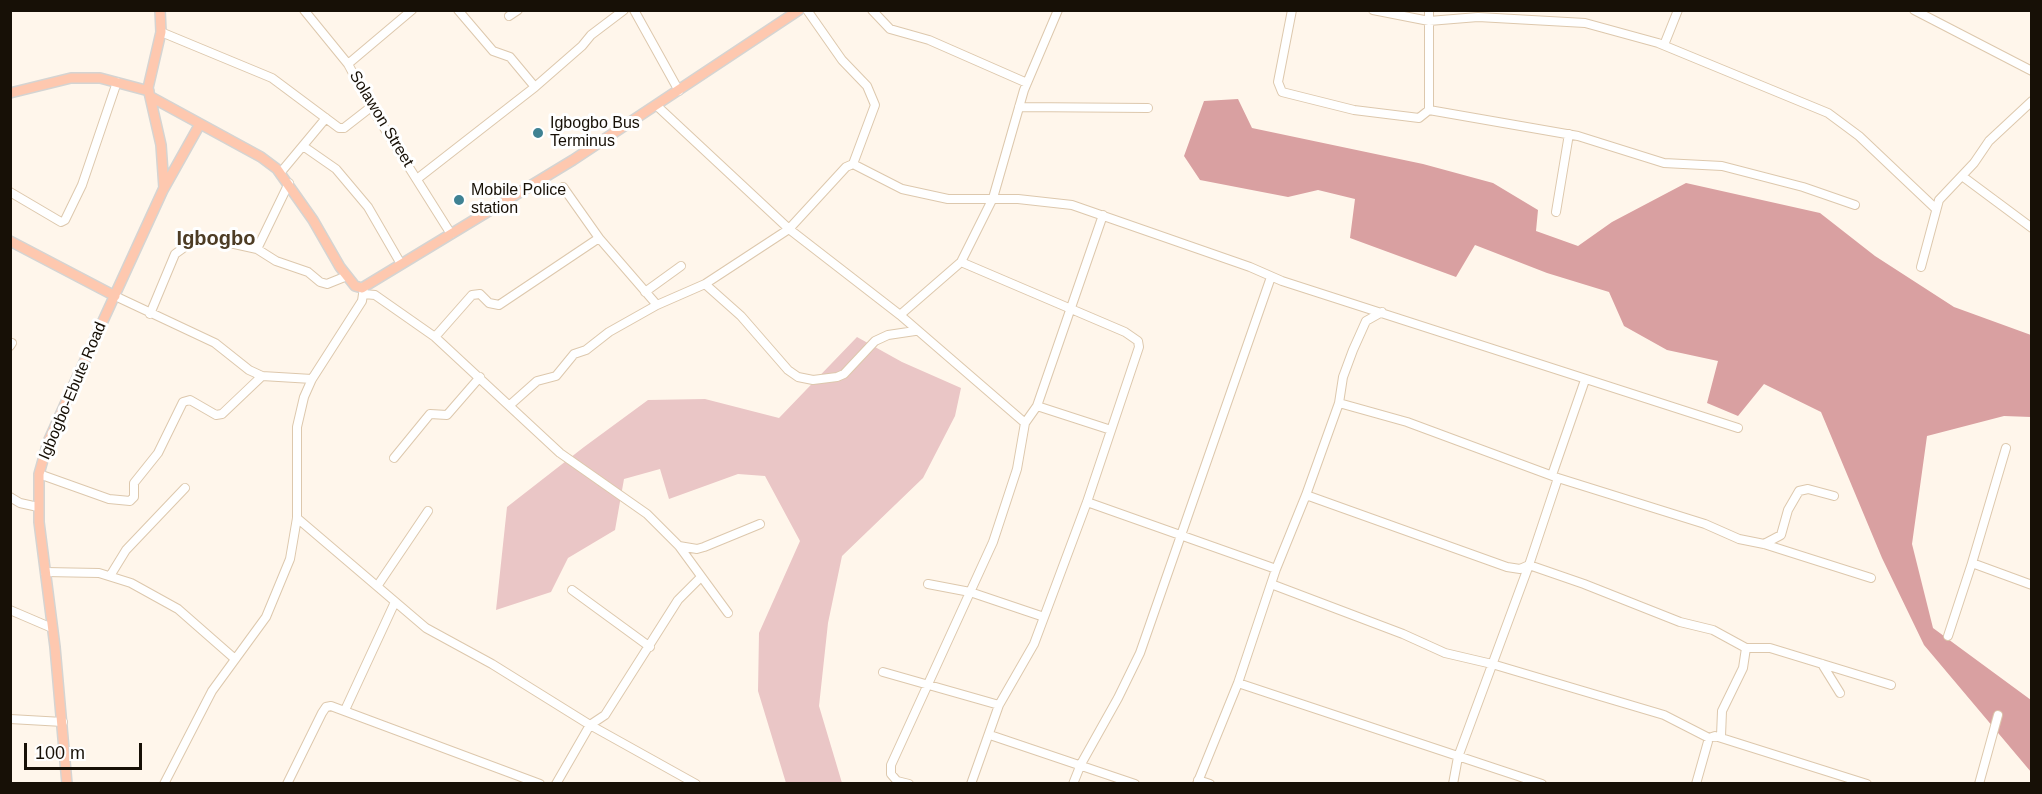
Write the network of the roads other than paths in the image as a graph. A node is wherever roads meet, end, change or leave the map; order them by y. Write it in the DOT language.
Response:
graph roads {
  1 [pos="159,10"];
  2 [pos="304,10"];
  3 [pos="412,10"];
  4 [pos="458,10"];
  5 [pos="518,10"];
  6 [pos="624,10"];
  7 [pos="634,10"];
  8 [pos="799,10"];
  9 [pos="807,10"];
  10 [pos="872,10"];
  11 [pos="1058,10"];
  12 [pos="1292,10"];
  13 [pos="1373,10"];
  14 [pos="1429,10"];
  15 [pos="1678,10"];
  16 [pos="1914,10"];
  17 [pos="788,14"];
  18 [pos="1927,14"];
  19 [pos="509,16"];
  20 [pos="1429,21"];
  21 [pos="161,32"];
  22 [pos="1664,45"];
  23 [pos="348,64"];
  24 [pos="2031,71"];
  25 [pos="121,83"];
  26 [pos="1027,83"];
  27 [pos="535,87"];
  28 [pos="679,91"];
  29 [pos="10,93"];
  30 [pos="150,94"];
  31 [pos="2031,101"];
  32 [pos="656,105"];
  33 [pos="1019,106"];
  34 [pos="371,107"];
  35 [pos="1148,108"];
  36 [pos="1429,110"];
  37 [pos="326,118"];
  38 [pos="200,124"];
  39 [pos="1569,134"];
  40 [pos="303,146"];
  41 [pos="854,165"];
  42 [pos="280,172"];
  43 [pos="1962,176"];
  44 [pos="417,179"];
  45 [pos="289,183"];
  46 [pos="563,187"];
  47 [pos="163,190"];
  48 [pos="10,192"];
  49 [pos="993,198"];
  50 [pos="1855,205"];
  51 [pos="1935,208"];
  52 [pos="1556,212"];
  53 [pos="1103,215"];
  54 [pos="2031,228"];
  55 [pos="789,229"];
  56 [pos="451,234"];
  57 [pos="599,238"];
  58 [pos="10,241"];
  59 [pos="257,249"];
  60 [pos="961,262"];
  61 [pos="402,264"];
  62 [pos="681,266"];
  63 [pos="1921,267"];
  64 [pos="347,276"];
  65 [pos="1271,276"];
  66 [pos="705,284"];
  67 [pos="364,290"];
  68 [pos="645,292"];
  69 [pos="115,296"];
  70 [pos="657,305"];
  71 [pos="1069,310"];
  72 [pos="1382,312"];
  73 [pos="150,314"];
  74 [pos="900,315"];
  75 [pos="915,331"];
  76 [pos="435,337"];
  77 [pos="262,376"];
  78 [pos="480,377"];
  79 [pos="312,379"];
  80 [pos="1585,380"];
  81 [pos="1339,403"];
  82 [pos="510,405"];
  83 [pos="1037,406"];
  84 [pos="1025,423"];
  85 [pos="1738,428"];
  86 [pos="1111,430"];
  87 [pos="2006,448"];
  88 [pos="394,458"];
  89 [pos="39,474"];
  90 [pos="1555,476"];
  91 [pos="185,488"];
  92 [pos="1306,495"];
  93 [pos="1834,496"];
  94 [pos="10,497"];
  95 [pos="1087,502"];
  96 [pos="38,507"];
  97 [pos="428,511"];
  98 [pos="297,518"];
  99 [pos="760,524"];
  100 [pos="1180,535"];
  101 [pos="1764,544"];
  102 [pos="679,546"];
  103 [pos="1972,563"];
  104 [pos="1529,566"];
  105 [pos="1276,569"];
  106 [pos="45,572"];
  107 [pos="110,576"];
  108 [pos="701,577"];
  109 [pos="1871,578"];
  110 [pos="928,584"];
  111 [pos="1271,584"];
  112 [pos="378,585"];
  113 [pos="2031,585"];
  114 [pos="572,590"];
  115 [pos="970,592"];
  116 [pos="395,602"];
  117 [pos="10,610"];
  118 [pos="728,613"];
  119 [pos="1044,617"];
  120 [pos="52,628"];
  121 [pos="1948,636"];
  122 [pos="650,646"];
  123 [pos="1746,648"];
  124 [pos="234,659"];
  125 [pos="1492,664"];
  126 [pos="1821,664"];
  127 [pos="883,672"];
  128 [pos="927,683"];
  129 [pos="1238,683"];
  130 [pos="1891,685"];
  131 [pos="1840,693"];
  132 [pos="999,705"];
  133 [pos="345,710"];
  134 [pos="1998,715"];
  135 [pos="10,719"];
  136 [pos="63,722"];
  137 [pos="590,725"];
  138 [pos="990,735"];
  139 [pos="1721,736"];
  140 [pos="1709,738"];
  141 [pos="1458,757"];
  142 [pos="1081,764"];
  143 [pos="1198,782"];
  144 [pos="67,783"];
  145 [pos="164,783"];
  146 [pos="287,783"];
  147 [pos="540,783"];
  148 [pos="556,783"];
  149 [pos="696,783"];
  150 [pos="909,783"];
  151 [pos="971,783"];
  152 [pos="1073,783"];
  153 [pos="1135,783"];
  154 [pos="1210,783"];
  155 [pos="1453,783"];
  156 [pos="1542,783"];
  157 [pos="1696,783"];
  158 [pos="1868,783"];
  159 [pos="1979,783"];
  1 -- 21 [label="main road"];
  2 -- 23 [label="street, Solawon Street"];
  3 -- 23 [label="street"];
  4 -- 27 [label="street"];
  5 -- 19 [label="street"];
  6 -- 27 [label="street"];
  7 -- 28 [label="street"];
  8 -- 17 [label="main road"];
  9 -- 41 [label="street"];
  10 -- 26 [label="street"];
  11 -- 26 [label="street"];
  12 -- 36 [label="street"];
  13 -- 20 [label="street"];
  14 -- 20 [label="street"];
  15 -- 22 [label="street"];
  16 -- 18 [label="street"];
  17 -- 28 [label="main road"];
  18 -- 24 [label="street"];
  20 -- 22 [label="street"];
  20 -- 36 [label="street"];
  21 -- 30 [label="main road"];
  21 -- 37 [label="street"];
  22 -- 51 [label="street"];
  23 -- 34 [label="street, Solawon Street"];
  25 -- 29 [label="main road"];
  25 -- 30 [label="main road"];
  25 -- 48 [label="street"];
  26 -- 33 [label="street"];
  27 -- 44 [label="street"];
  28 -- 32 [label="main road"];
  30 -- 38 [label="main road"];
  30 -- 47 [label="main road, Igbogbo-Ebute Road"];
  31 -- 43 [label="street"];
  32 -- 55 [label="street"];
  32 -- 56 [label="main road"];
  33 -- 35 [label="street"];
  33 -- 49 [label="street"];
  34 -- 37 [label="street"];
  34 -- 44 [label="street, Solawon Street"];
  36 -- 39 [label="street"];
  37 -- 40 [label="street"];
  38 -- 42 [label="main road"];
  38 -- 47 [label="main road, Igbogbo-Ebute Road"];
  39 -- 50 [label="street"];
  39 -- 52 [label="street"];
  40 -- 42 [label="street"];
  40 -- 61 [label="street"];
  41 -- 49 [label="street"];
  41 -- 55 [label="street"];
  42 -- 45 [label="main road"];
  43 -- 51 [label="street"];
  43 -- 54 [label="street"];
  44 -- 56 [label="street, Solawon Street"];
  45 -- 59 [label="street"];
  45 -- 64 [label="main road"];
  46 -- 57 [label="street"];
  47 -- 69 [label="main road, Igbogbo-Ebute Road"];
  49 -- 53 [label="street"];
  49 -- 60 [label="street"];
  51 -- 63 [label="street"];
  53 -- 65 [label="street"];
  53 -- 71 [label="street"];
  55 -- 66 [label="street"];
  55 -- 74 [label="street"];
  56 -- 61 [label="main road"];
  57 -- 68 [label="street"];
  57 -- 76 [label="street"];
  58 -- 69 [label="main road"];
  59 -- 64 [label="street"];
  59 -- 73 [label="street"];
  60 -- 71 [label="street"];
  60 -- 74 [label="street"];
  61 -- 67 [label="main road"];
  62 -- 68 [label="street"];
  64 -- 67 [label="main road"];
  65 -- 72 [label="street"];
  65 -- 100 [label="street"];
  66 -- 70 [label="street"];
  66 -- 75 [label="street"];
  67 -- 76 [label="street"];
  67 -- 79 [label="street"];
  68 -- 70 [label="street"];
  69 -- 73 [label="street"];
  69 -- 89 [label="main road, Igbogbo-Ebute Road"];
  70 -- 82 [label="street"];
  71 -- 83 [label="street"];
  71 -- 86 [label="street"];
  72 -- 80 [label="street"];
  72 -- 81 [label="street"];
  73 -- 77 [label="street"];
  74 -- 75 [label="street"];
  75 -- 84 [label="street"];
  76 -- 78 [label="street"];
  77 -- 79 [label="street"];
  77 -- 89 [label="street"];
  78 -- 82 [label="street"];
  78 -- 88 [label="street"];
  79 -- 98 [label="street"];
  80 -- 85 [label="street"];
  80 -- 90 [label="street"];
  81 -- 90 [label="street"];
  81 -- 92 [label="street"];
  82 -- 102 [label="street"];
  83 -- 84 [label="street"];
  83 -- 86 [label="street"];
  84 -- 115 [label="street"];
  86 -- 95 [label="street"];
  87 -- 103 [label="street"];
  89 -- 96 [label="main road, Igbogbo-Ebute Road"];
  90 -- 101 [label="street"];
  90 -- 104 [label="street"];
  91 -- 107 [label="street"];
  92 -- 104 [label="street"];
  92 -- 105 [label="street"];
  93 -- 101 [label="street"];
  94 -- 96 [label="street"];
  95 -- 100 [label="street"];
  95 -- 119 [label="street"];
  96 -- 106 [label="main road, Igbogbo-Ebute Road"];
  97 -- 112 [label="street"];
  98 -- 112 [label="street"];
  98 -- 124 [label="street"];
  99 -- 102 [label="street"];
  100 -- 105 [label="street"];
  100 -- 142 [label="street"];
  101 -- 109 [label="street"];
  102 -- 108 [label="street"];
  103 -- 113 [label="street"];
  103 -- 121 [label="street"];
  104 -- 123 [label="street"];
  104 -- 125 [label="street"];
  105 -- 111 [label="street"];
  106 -- 107 [label="street"];
  106 -- 120 [label="main road, Igbogbo-Ebute Road"];
  107 -- 124 [label="street"];
  108 -- 118 [label="street"];
  108 -- 122 [label="street"];
  110 -- 115 [label="street"];
  111 -- 125 [label="street"];
  111 -- 129 [label="street"];
  112 -- 116 [label="street"];
  114 -- 122 [label="street"];
  115 -- 119 [label="street"];
  115 -- 128 [label="street"];
  116 -- 133 [label="street"];
  116 -- 137 [label="street"];
  117 -- 120 [label="street"];
  119 -- 132 [label="street"];
  120 -- 136 [label="main road, Igbogbo-Ebute Road"];
  122 -- 137 [label="street"];
  123 -- 126 [label="street"];
  123 -- 139 [label="street"];
  124 -- 145 [label="street"];
  125 -- 140 [label="street"];
  125 -- 141 [label="street"];
  126 -- 130 [label="street"];
  126 -- 131 [label="street"];
  127 -- 128 [label="street"];
  128 -- 132 [label="street"];
  128 -- 150 [label="street"];
  129 -- 141 [label="street"];
  129 -- 143 [label="street"];
  132 -- 138 [label="street"];
  133 -- 146 [label="street"];
  133 -- 147 [label="street"];
  134 -- 159 [label="street"];
  135 -- 136 [label="street"];
  136 -- 144 [label="main road, Igbogbo-Ebute Road"];
  137 -- 148 [label="street"];
  137 -- 149 [label="street"];
  138 -- 142 [label="street"];
  138 -- 151 [label="street"];
  139 -- 140 [label="street"];
  139 -- 158 [label="street"];
  140 -- 157 [label="street"];
  141 -- 155 [label="street"];
  141 -- 156 [label="street"];
  142 -- 152 [label="street"];
  142 -- 153 [label="street"];
  143 -- 154 [label="street"];
}
